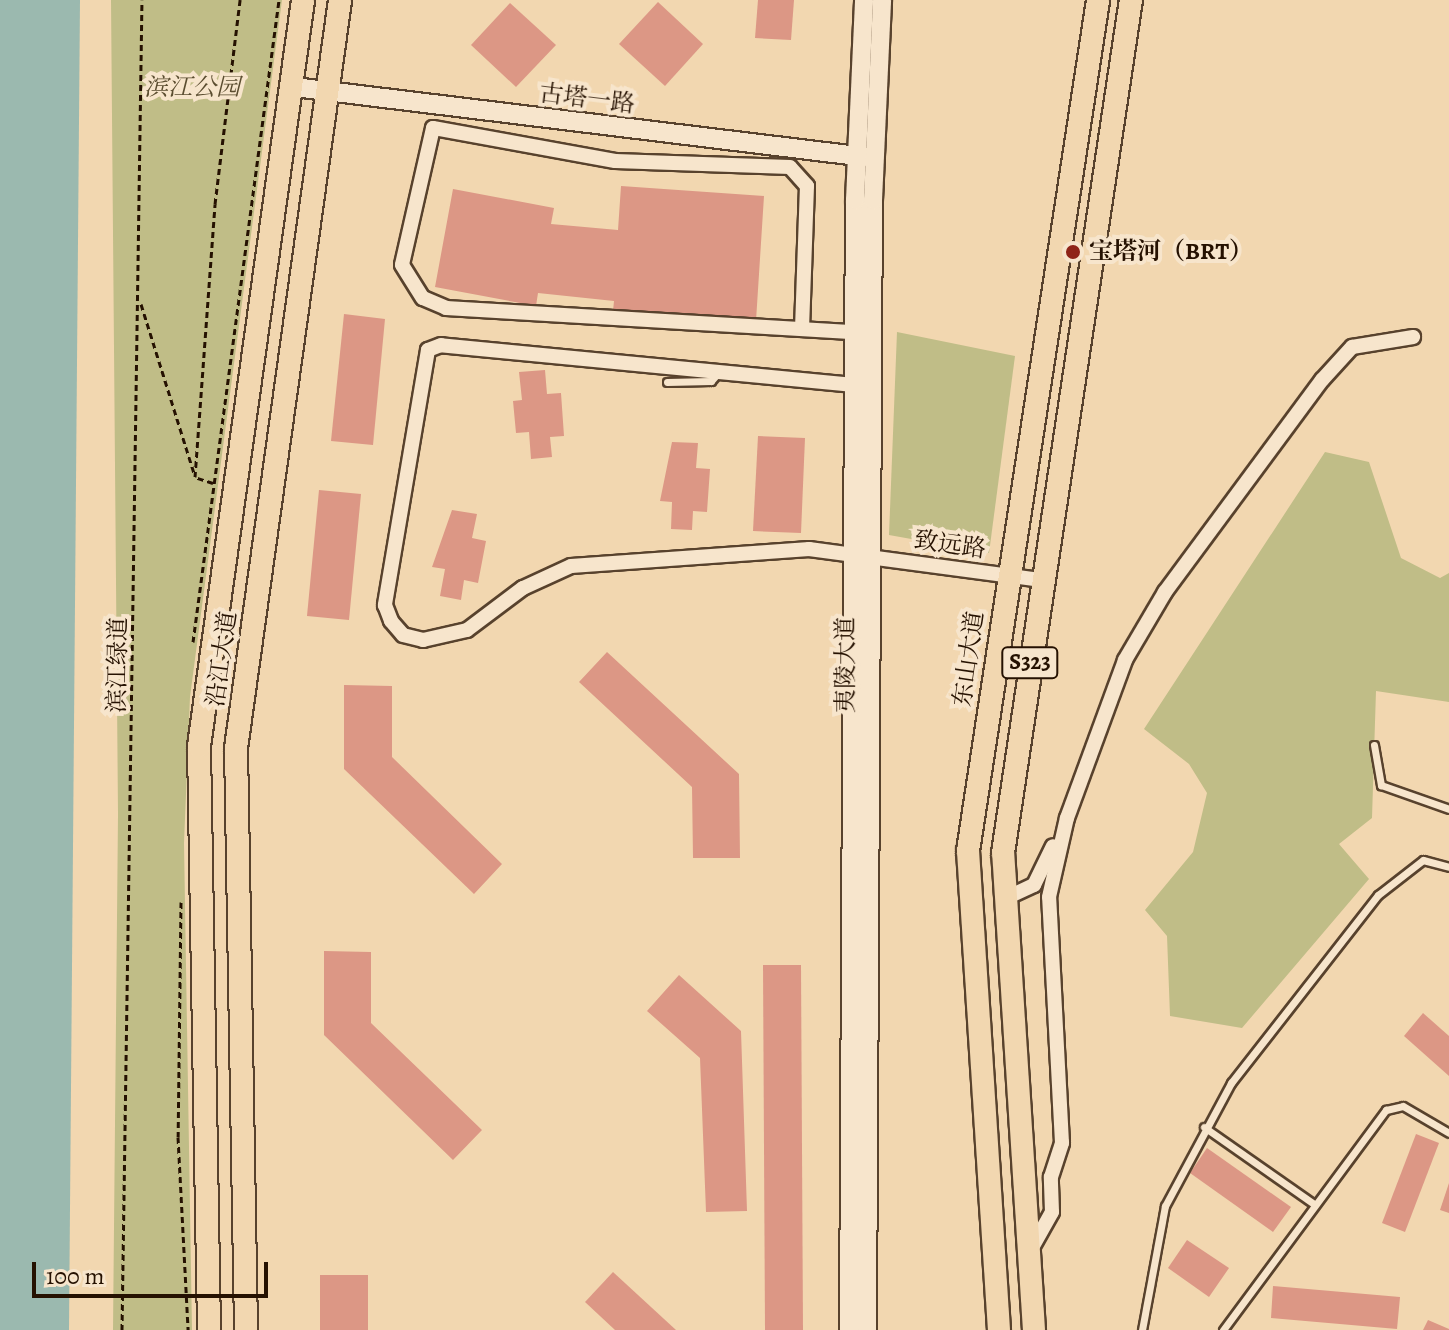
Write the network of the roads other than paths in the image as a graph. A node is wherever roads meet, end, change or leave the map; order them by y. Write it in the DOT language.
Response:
graph roads {
  1 [pos="303,0"];
  2 [pos="340,0"];
  3 [pos="864,0"];
  4 [pos="882,0"];
  5 [pos="1098,0"];
  6 [pos="1131,0"];
  7 [pos="294,87"];
  8 [pos="330,91"];
  9 [pos="866,157"];
  10 [pos="802,329"];
  11 [pos="854,332"];
  12 [pos="1413,337"];
  13 [pos="719,372"];
  14 [pos="667,382"];
  15 [pos="854,385"];
  16 [pos="862,557"];
  17 [pos="1008,575"];
  18 [pos="1042,580"];
  19 [pos="1374,745"];
  20 [pos="1449,809"];
  21 [pos="1061,843"];
  22 [pos="1449,867"];
  23 [pos="1006,898"];
  24 [pos="1204,1127"];
  25 [pos="1449,1133"];
  26 [pos="1314,1204"];
  27 [pos="1029,1253"];
  28 [pos="209,1330"];
  29 [pos="246,1330"];
  30 [pos="849,1330"];
  31 [pos="867,1330"];
  32 [pos="999,1330"];
  33 [pos="1034,1330"];
  34 [pos="1142,1330"];
  35 [pos="1223,1330"];
  1 -- 7 [label="main road, 沿江大道"];
  2 -- 8 [label="main road, 沿江大道"];
  3 -- 9 [label="main road, 夷陵大道"];
  4 -- 9 [label="main road, 夷陵大道"];
  5 -- 17 [label="main road, 东山大道"];
  6 -- 18 [label="main road, S323"];
  7 -- 8 [label="main road, 古塔一路"];
  7 -- 28 [label="main road, 沿江大道"];
  8 -- 9 [label="main road, 古塔一路"];
  8 -- 29 [label="main road, 沿江大道"];
  9 -- 11 [label="main road, 夷陵大道"];
  9 -- 16 [label="main road, 夷陵大道"];
  10 -- 10 [label="street"];
  10 -- 11 [label="street"];
  11 -- 15 [label="main road, 夷陵大道"];
  12 -- 21 [label="street"];
  13 -- 14 [label="lane"];
  13 -- 15 [label="street"];
  13 -- 16 [label="street, 致远路"];
  15 -- 16 [label="main road, 夷陵大道"];
  16 -- 17 [label="street, 致远路"];
  16 -- 30 [label="main road, 夷陵大道"];
  16 -- 31 [label="main road, 夷陵大道"];
  17 -- 18 [label="street, 致远路"];
  17 -- 32 [label="main road, 东山大道"];
  18 -- 23 [label="main road, S323"];
  19 -- 20 [label="lane"];
  21 -- 23 [label="street"];
  21 -- 27 [label="street"];
  22 -- 24 [label="lane"];
  23 -- 27 [label="main road, S323"];
  24 -- 26 [label="lane"];
  24 -- 34 [label="lane"];
  25 -- 26 [label="lane"];
  26 -- 35 [label="lane"];
  27 -- 33 [label="main road, S323"];
}
